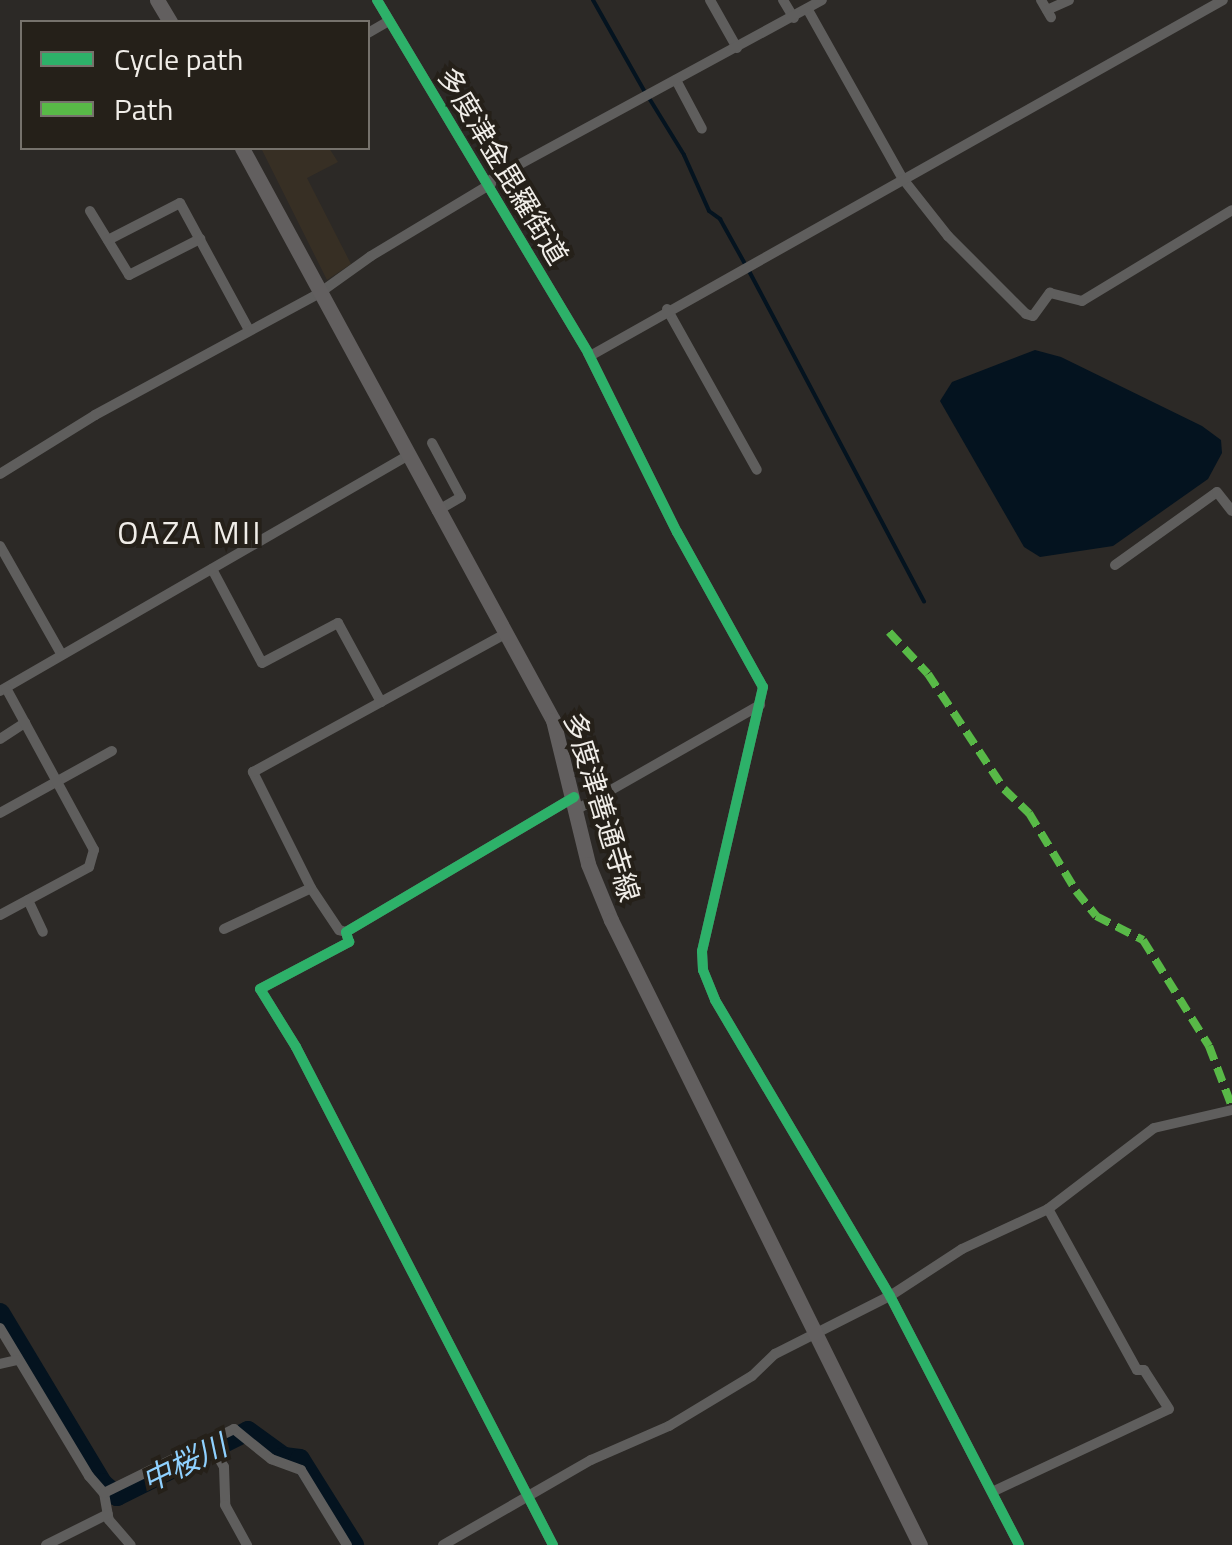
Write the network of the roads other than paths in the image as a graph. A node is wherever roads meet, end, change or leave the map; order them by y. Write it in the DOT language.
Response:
graph roads {
  1 [pos="377,0"];
  2 [pos="710,0"];
  3 [pos="783,0"];
  4 [pos="822,0"];
  5 [pos="1069,0"];
  6 [pos="1223,0"];
  7 [pos="1047,9"];
  8 [pos="808,10"];
  9 [pos="794,18"];
  10 [pos="389,20"];
  11 [pos="370,32"];
  12 [pos="737,48"];
  13 [pos="676,80"];
  14 [pos="702,129"];
  15 [pos="243,150"];
  16 [pos="904,180"];
  17 [pos="489,183"];
  18 [pos="1232,210"];
  19 [pos="90,211"];
  20 [pos="200,239"];
  21 [pos="108,240"];
  22 [pos="318,294"];
  23 [pos="666,309"];
  24 [pos="250,330"];
  25 [pos="590,356"];
  26 [pos="432,444"];
  27 [pos="406,458"];
  28 [pos="756,470"];
  29 [pos="0,474"];
  30 [pos="436,511"];
  31 [pos="1232,511"];
  32 [pos="0,546"];
  33 [pos="1115,565"];
  34 [pos="212,569"];
  35 [pos="505,634"];
  36 [pos="62,655"];
  37 [pos="3,689"];
  38 [pos="381,702"];
  39 [pos="760,705"];
  40 [pos="26,724"];
  41 [pos="0,739"];
  42 [pos="112,751"];
  43 [pos="57,781"];
  44 [pos="575,804"];
  45 [pos="0,813"];
  46 [pos="311,888"];
  47 [pos="28,900"];
  48 [pos="0,915"];
  49 [pos="224,929"];
  50 [pos="43,932"];
  51 [pos="346,932"];
  52 [pos="1232,1110"];
  53 [pos="1048,1209"];
  54 [pos="890,1296"];
  55 [pos="0,1328"];
  56 [pos="815,1332"];
  57 [pos="16,1360"];
  58 [pos="0,1364"];
  59 [pos="212,1444"];
  60 [pos="108,1491"];
  61 [pos="992,1492"];
  62 [pos="530,1498"];
  63 [pos="108,1514"];
  64 [pos="46,1545"];
  65 [pos="130,1545"];
  66 [pos="248,1545"];
  67 [pos="346,1545"];
  68 [pos="442,1545"];
  69 [pos="553,1545"];
  70 [pos="920,1545"];
  71 [pos="1019,1545"];
  1 -- 10 [label="street, 多度津金毘羅街道"];
  2 -- 12 [label="street"];
  3 -- 9 [label="street"];
  4 -- 8 [label="street"];
  5 -- 7 [label="street"];
  6 -- 16 [label="street"];
  8 -- 9 [label="street"];
  8 -- 16 [label="street"];
  9 -- 12 [label="street"];
  10 -- 11 [label="street"];
  10 -- 17 [label="street, 多度津金毘羅街道"];
  12 -- 13 [label="street"];
  13 -- 14 [label="street"];
  13 -- 17 [label="street"];
  15 -- 22 [label="main road, 多度津善通寺線"];
  16 -- 18 [label="street"];
  16 -- 23 [label="street"];
  17 -- 22 [label="street"];
  17 -- 25 [label="street, 多度津金毘羅街道"];
  19 -- 21 [label="street"];
  20 -- 21 [label="street"];
  20 -- 21 [label="street"];
  20 -- 24 [label="street"];
  22 -- 24 [label="street"];
  22 -- 27 [label="main road, 多度津善通寺線"];
  23 -- 25 [label="street"];
  23 -- 28 [label="street"];
  24 -- 29 [label="street"];
  25 -- 39 [label="street, 多度津金毘羅街道"];
  26 -- 30 [label="street"];
  27 -- 30 [label="main road, 多度津善通寺線"];
  27 -- 34 [label="street"];
  30 -- 35 [label="main road, 多度津善通寺線"];
  31 -- 33 [label="street"];
  32 -- 36 [label="street"];
  34 -- 36 [label="street"];
  34 -- 38 [label="street"];
  35 -- 38 [label="street"];
  35 -- 44 [label="main road, 多度津善通寺線"];
  36 -- 37 [label="street"];
  37 -- 40 [label="street"];
  38 -- 46 [label="street"];
  39 -- 44 [label="street"];
  39 -- 54 [label="street"];
  40 -- 41 [label="street"];
  40 -- 43 [label="street"];
  42 -- 43 [label="street"];
  43 -- 45 [label="street"];
  43 -- 47 [label="street"];
  44 -- 51 [label="street"];
  44 -- 56 [label="main road, 多度津善通寺線"];
  46 -- 49 [label="street"];
  46 -- 51 [label="street"];
  47 -- 48 [label="street"];
  47 -- 50 [label="street"];
  51 -- 62 [label="street"];
  52 -- 53 [label="street"];
  53 -- 54 [label="street"];
  53 -- 61 [label="street"];
  54 -- 56 [label="street"];
  54 -- 61 [label="street"];
  55 -- 57 [label="street"];
  56 -- 62 [label="street"];
  56 -- 70 [label="main road, 多度津善通寺線"];
  57 -- 58 [label="street"];
  57 -- 60 [label="street"];
  59 -- 60 [label="street"];
  59 -- 66 [label="street"];
  59 -- 67 [label="street"];
  60 -- 63 [label="street"];
  61 -- 71 [label="street"];
  62 -- 68 [label="street"];
  62 -- 69 [label="street"];
  63 -- 64 [label="street"];
  63 -- 65 [label="street"];
}
